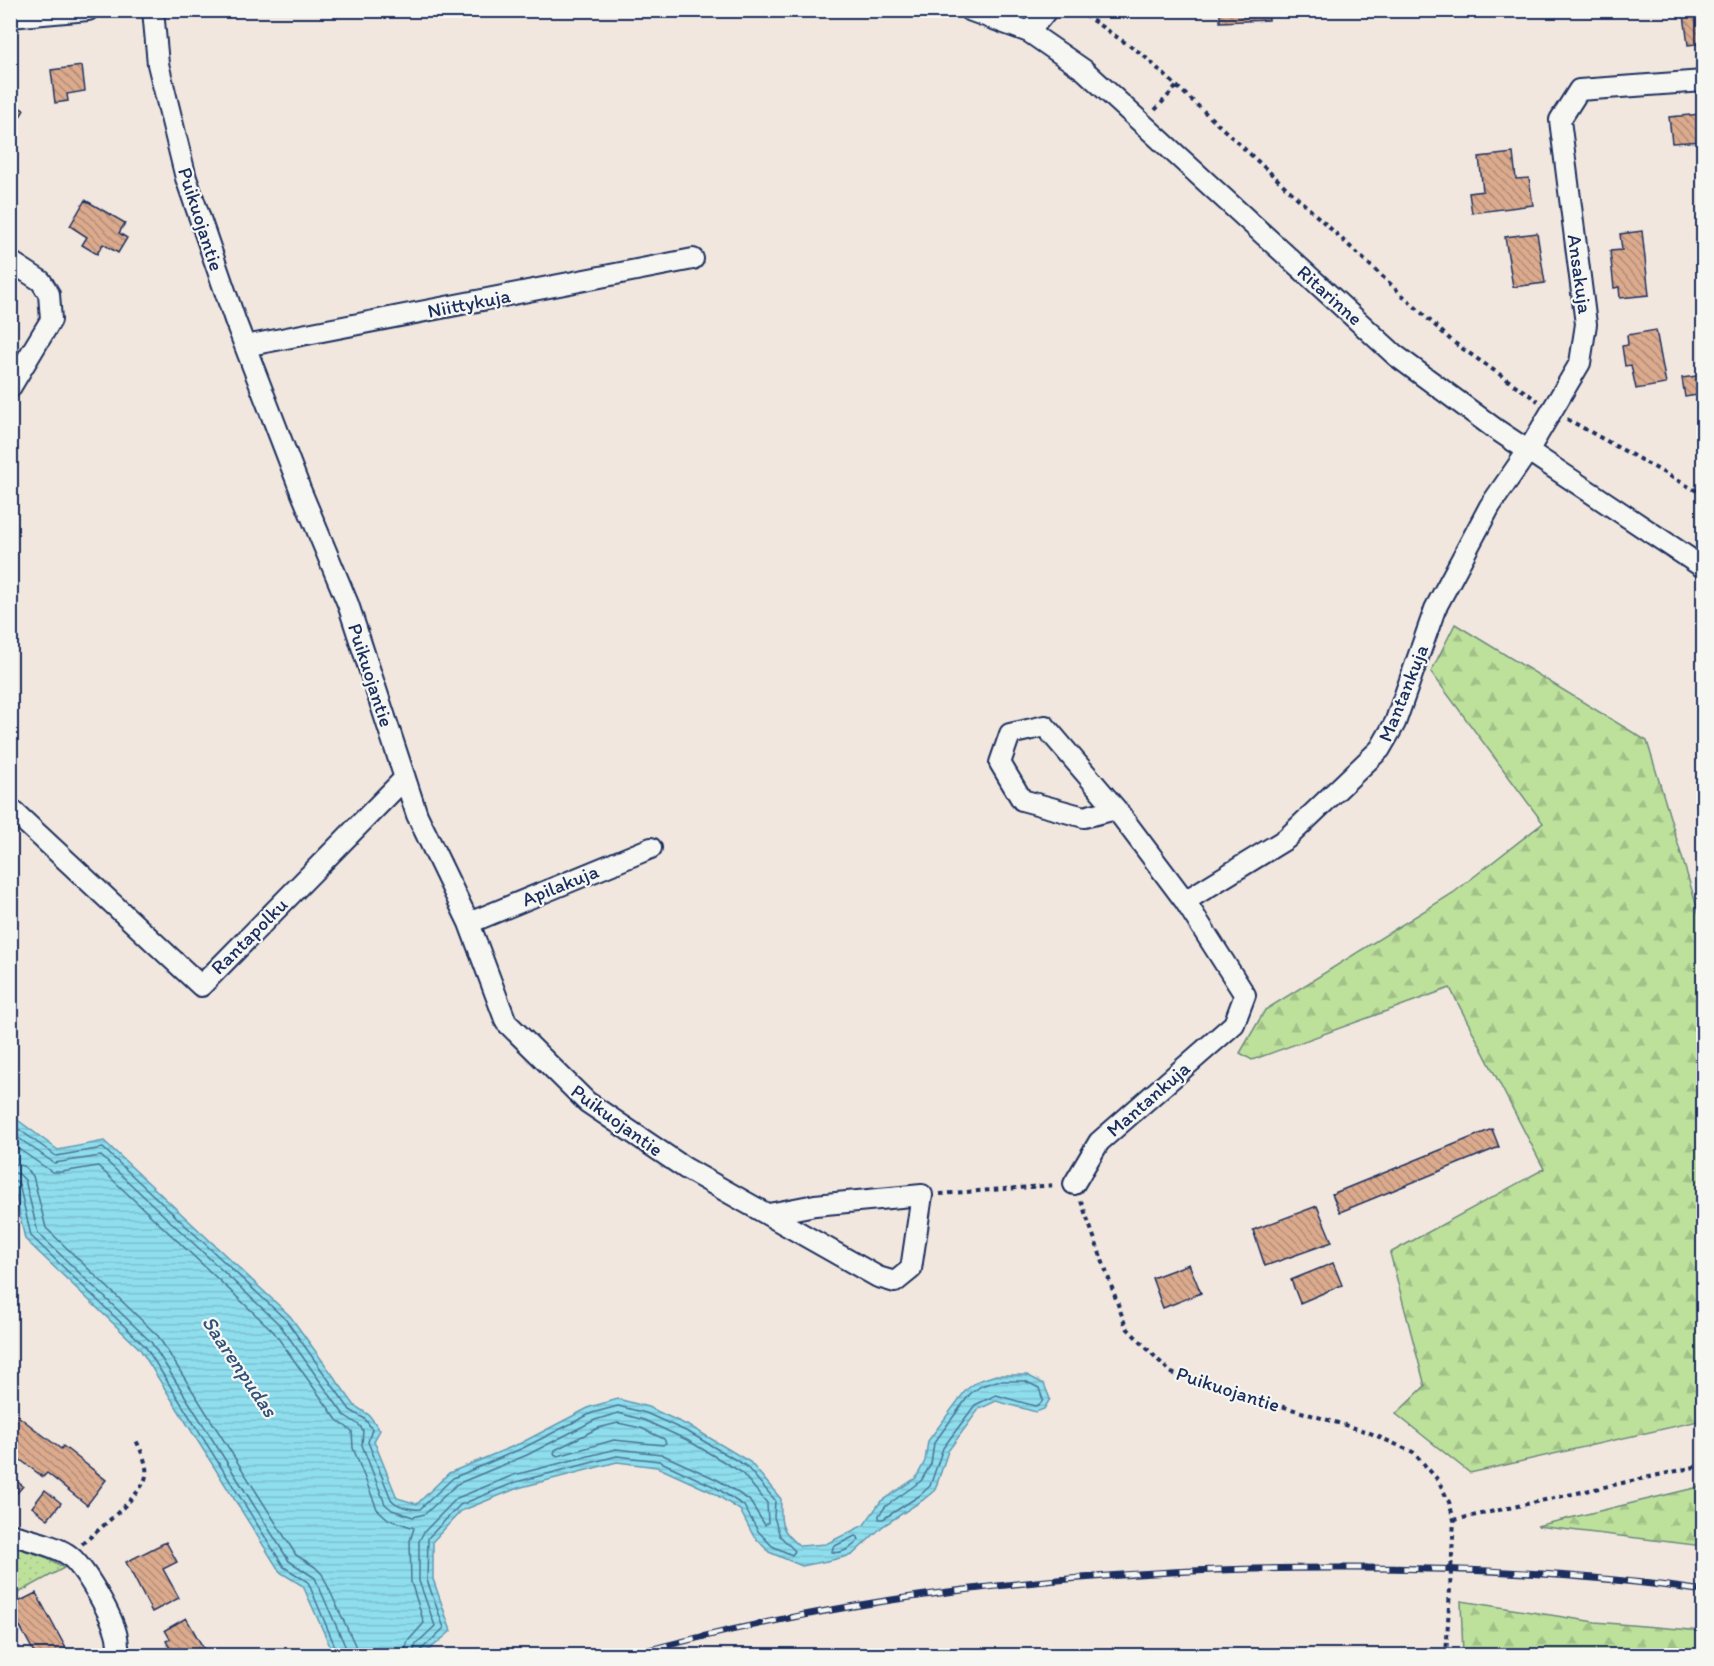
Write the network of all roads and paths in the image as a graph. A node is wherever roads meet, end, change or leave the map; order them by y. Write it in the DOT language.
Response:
graph roads {
  1 [pos="88,10"];
  2 [pos="153,10"];
  3 [pos="969,10"];
  4 [pos="1047,10"];
  5 [pos="1077,10"];
  6 [pos="10,17"];
  7 [pos="1029,32"];
  8 [pos="1704,81"];
  9 [pos="1177,87"];
  10 [pos="1143,124"];
  11 [pos="693,259"];
  12 [pos="10,261"];
  13 [pos="245,346"];
  14 [pos="10,388"];
  15 [pos="1552,411"];
  16 [pos="1528,451"];
  17 [pos="1704,495"];
  18 [pos="1704,568"];
  19 [pos="405,778"];
  20 [pos="10,808"];
  21 [pos="1116,809"];
  22 [pos="651,848"];
  23 [pos="1185,901"];
  24 [pos="469,923"];
  25 [pos="1074,1184"];
  26 [pos="922,1195"];
  27 [pos="769,1214"];
  28 [pos="136,1440"];
  29 [pos="1704,1466"];
  30 [pos="1454,1520"];
  31 [pos="10,1534"];
  32 [pos="69,1555"];
  33 [pos="118,1656"];
  34 [pos="1446,1656"];
  1 -- 6 [label="street"];
  2 -- 13 [label="street, Puikuojantie"];
  3 -- 7 [label="street, Ritarinne"];
  4 -- 7 [label="street"];
  5 -- 9 [label="path"];
  7 -- 10 [label="street, Ritarinne"];
  8 -- 15 [label="street, Ansakuja"];
  9 -- 10 [label="path"];
  9 -- 15 [label="path"];
  10 -- 16 [label="street, Ritarinne"];
  11 -- 13 [label="street, Niittykuja"];
  12 -- 14 [label="street"];
  13 -- 19 [label="street, Puikuojantie"];
  15 -- 16 [label="street, Ansakuja"];
  15 -- 17 [label="path"];
  16 -- 18 [label="street, Ritarinne"];
  16 -- 23 [label="street, Mantankuja"];
  19 -- 20 [label="street, Rantapolku"];
  19 -- 24 [label="street, Puikuojantie"];
  21 -- 21 [label="street, Mantankuja"];
  21 -- 23 [label="street, Mantankuja"];
  22 -- 24 [label="street, Apilakuja"];
  23 -- 25 [label="street, Mantankuja"];
  24 -- 27 [label="street, Puikuojantie"];
  25 -- 26 [label="path"];
  25 -- 30 [label="path, Puikuojantie"];
  26 -- 27 [label="street"];
  26 -- 27 [label="street, Puikuojantie"];
  28 -- 32 [label="path"];
  29 -- 30 [label="path"];
  30 -- 34 [label="path"];
  31 -- 32 [label="street"];
  32 -- 33 [label="street"];
}
